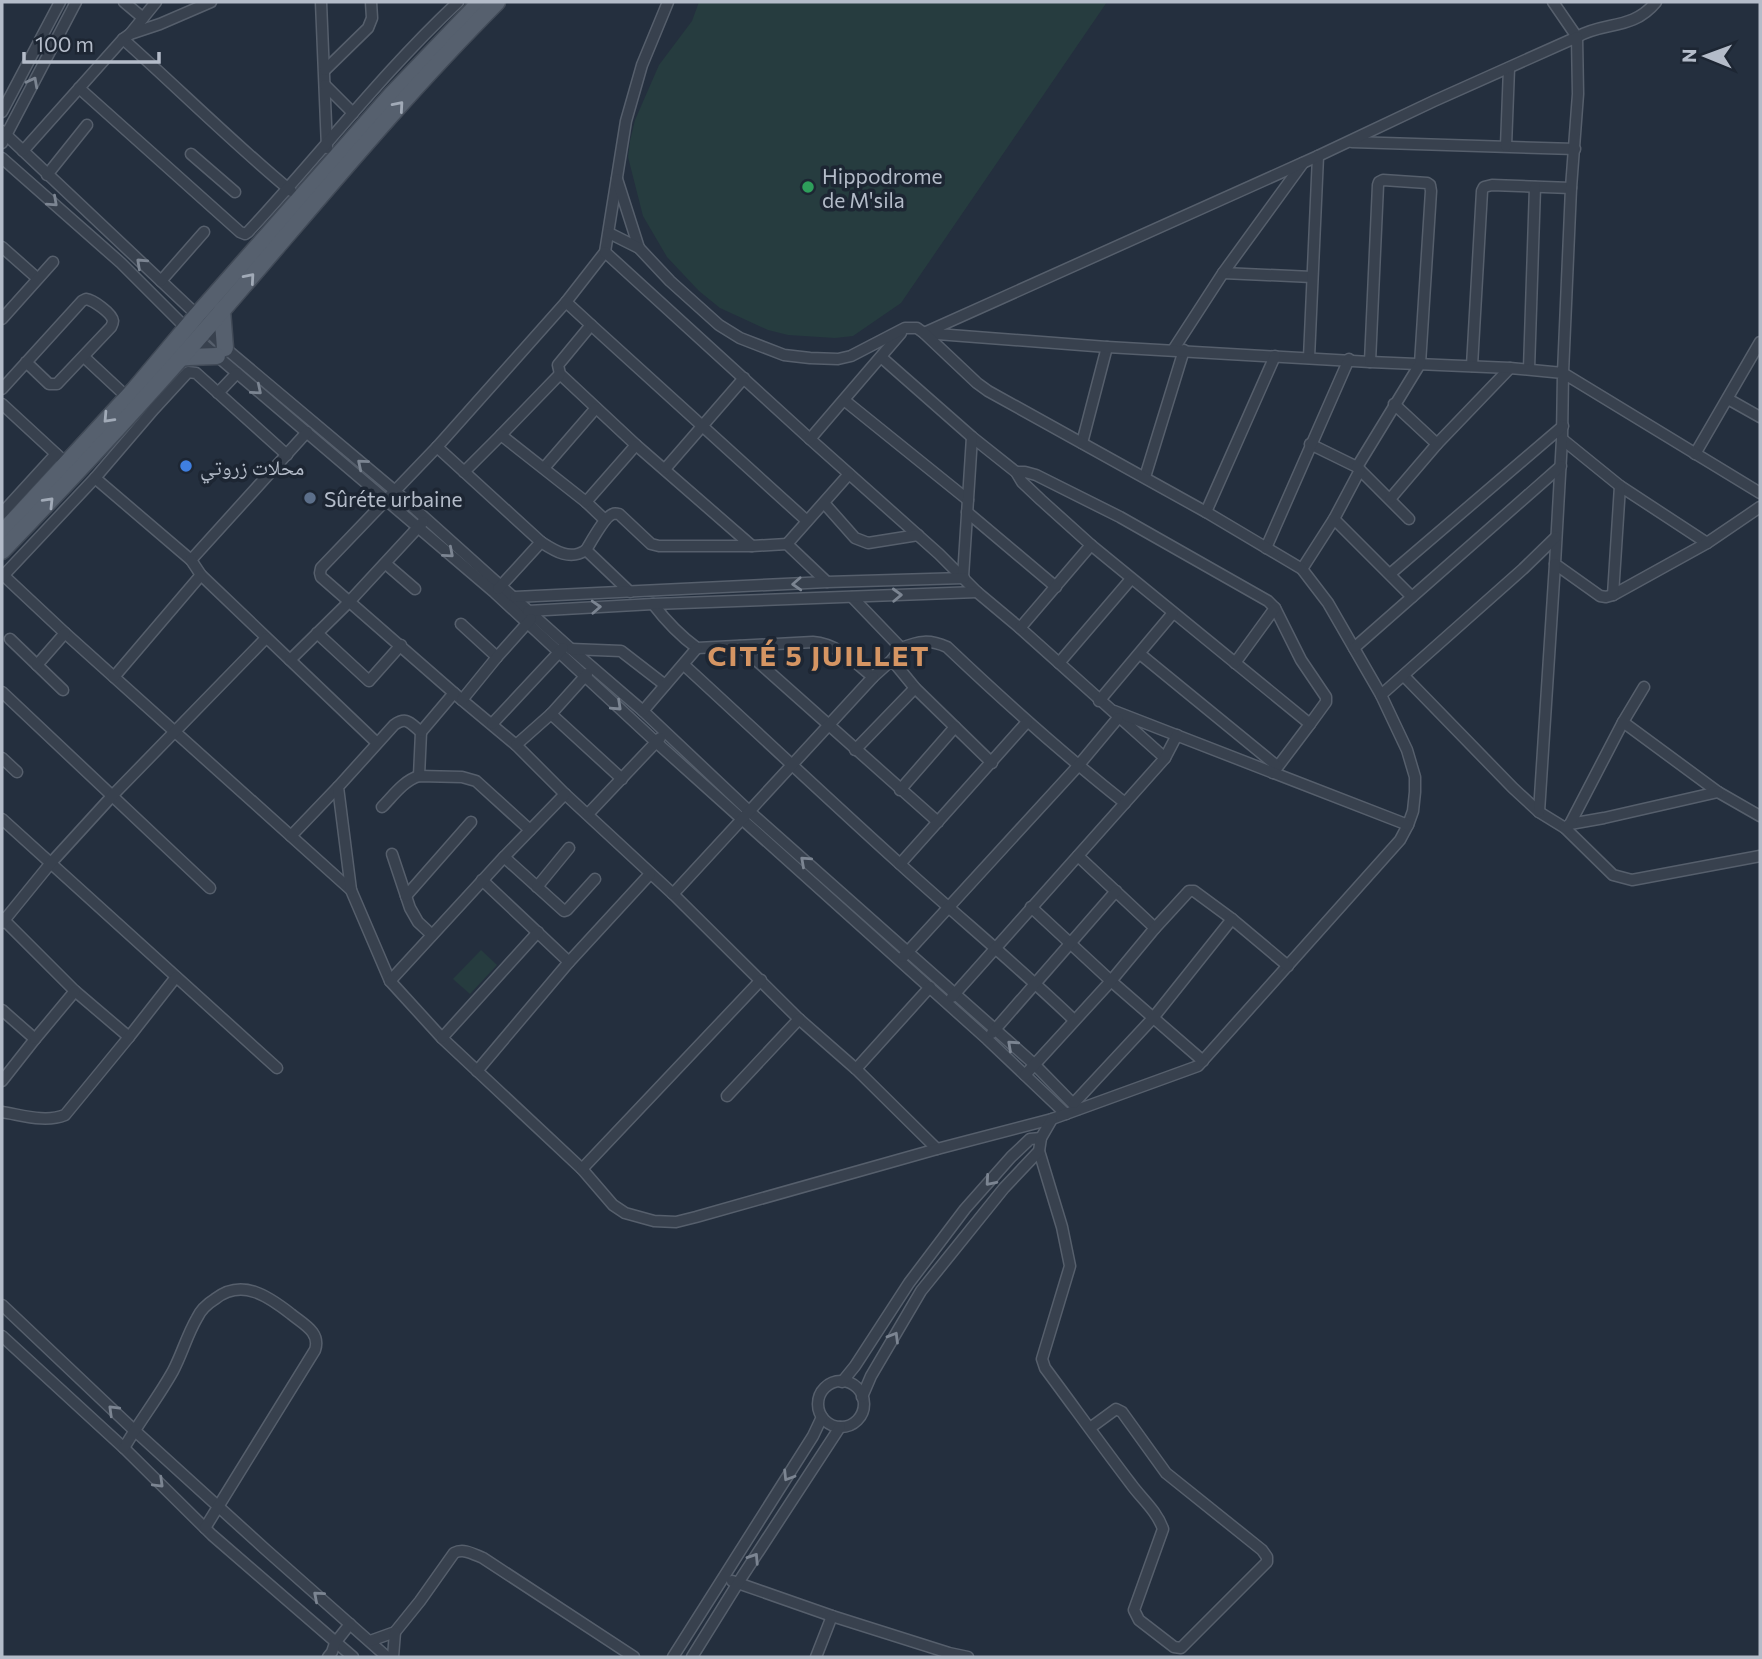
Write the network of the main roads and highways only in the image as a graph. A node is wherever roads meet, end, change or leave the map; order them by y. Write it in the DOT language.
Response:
graph roads {
  1 [pos="480,2"];
  2 [pos="497,2"];
  3 [pos="453,9"];
  4 [pos="222,310"];
  5 [pos="196,328"];
  6 [pos="179,358"];
  7 [pos="139,399"];
  8 [pos="2,533"];
  9 [pos="2,551"];
  1 -- 3 [label="main road"];
  4 -- 2 [label="main road, one-way"];
  3 -- 5 [label="main road"];
  4 -- 5 [label="main road"];
  4 -- 6 [label="main road"];
  5 -- 6 [label="main road"];
  5 -- 7 [label="main road"];
  6 -- 7 [label="main road"];
  7 -- 8 [label="main road, one-way"];
  9 -- 7 [label="main road, one-way"];
}
